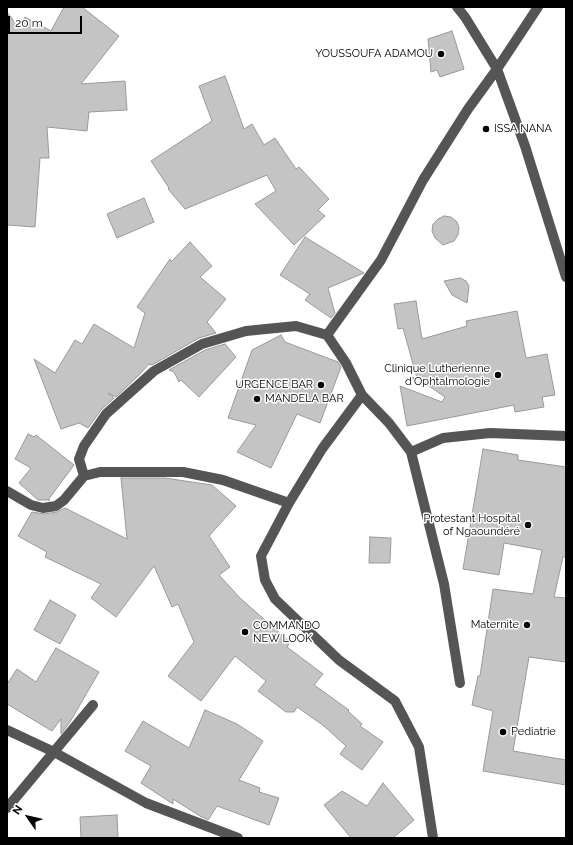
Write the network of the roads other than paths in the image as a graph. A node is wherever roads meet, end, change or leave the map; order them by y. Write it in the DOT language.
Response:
graph roads {
  1 [pos="457,7"];
  2 [pos="538,7"];
  3 [pos="497,69"];
  4 [pos="566,278"];
  5 [pos="327,335"];
  6 [pos="362,395"];
  7 [pos="566,436"];
  8 [pos="411,452"];
  9 [pos="84,476"];
  10 [pos="7,491"];
  11 [pos="289,503"];
  12 [pos="460,683"];
  13 [pos="93,705"];
  14 [pos="7,730"];
  15 [pos="54,752"];
  16 [pos="7,808"];
  17 [pos="238,838"];
  18 [pos="433,838"];
  1 -- 3 [label="street"];
  2 -- 3 [label="street"];
  3 -- 4 [label="street"];
  3 -- 5 [label="street"];
  5 -- 6 [label="street"];
  5 -- 9 [label="street"];
  6 -- 8 [label="street"];
  6 -- 11 [label="street"];
  7 -- 8 [label="street"];
  8 -- 12 [label="street"];
  9 -- 10 [label="street"];
  9 -- 11 [label="street"];
  11 -- 18 [label="street"];
  13 -- 15 [label="street"];
  14 -- 15 [label="street"];
  15 -- 16 [label="street"];
  15 -- 17 [label="street"];
}
